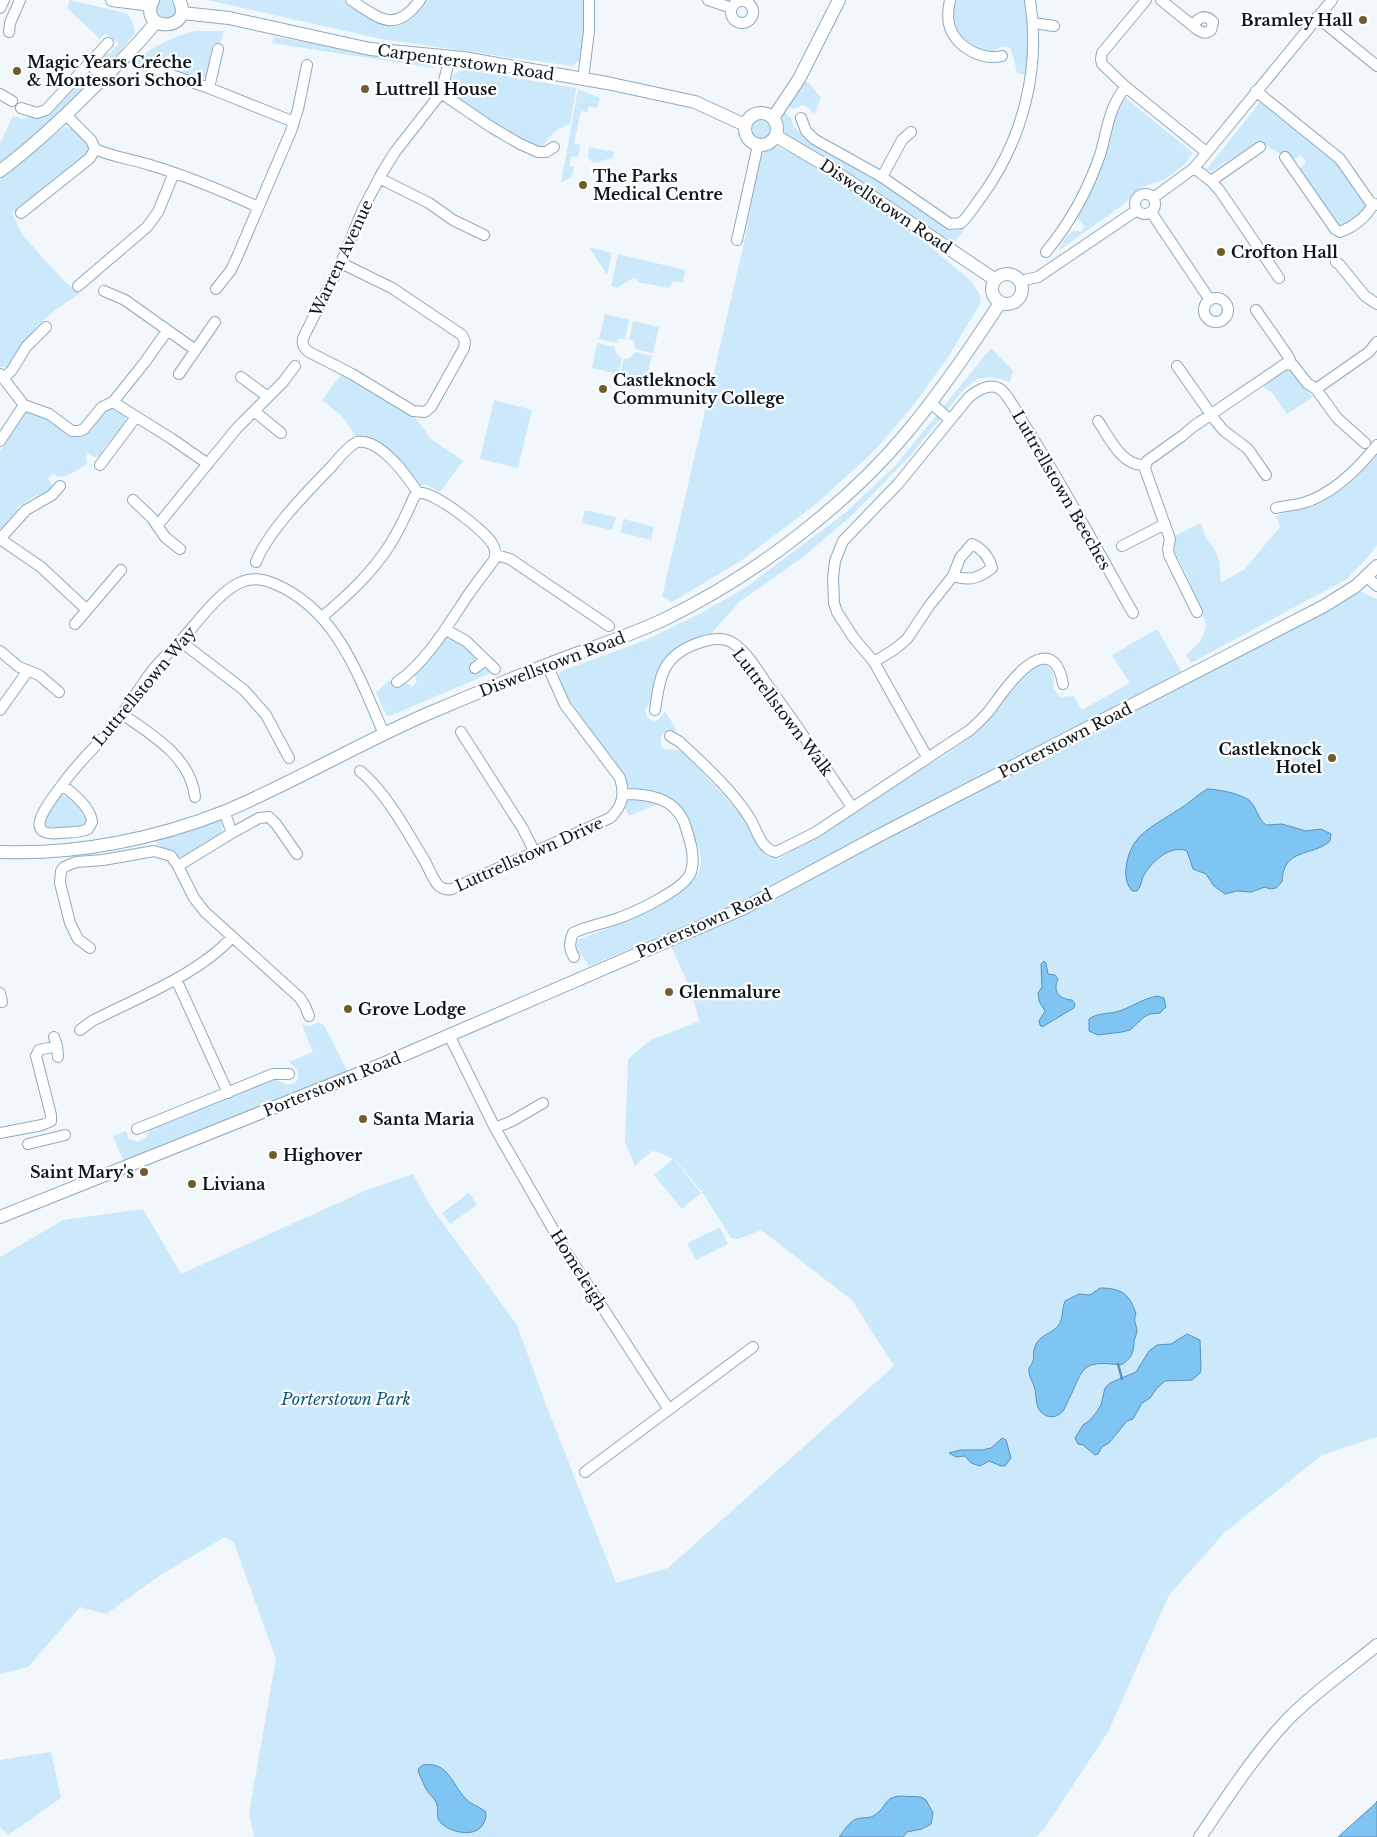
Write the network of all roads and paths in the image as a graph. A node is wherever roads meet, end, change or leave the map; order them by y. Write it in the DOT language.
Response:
graph roads {
  1 [pos="4,0"];
  2 [pos="20,0"];
  3 [pos="112,0"];
  4 [pos="179,0"];
  5 [pos="351,0"];
  6 [pos="420,0"];
  7 [pos="590,0"];
  8 [pos="708,0"];
  9 [pos="839,0"];
  10 [pos="950,0"];
  11 [pos="1030,0"];
  12 [pos="1146,0"];
  13 [pos="1161,0"];
  14 [pos="1327,2"];
  15 [pos="152,3"];
  16 [pos="0,8"];
  17 [pos="732,8"];
  18 [pos="182,13"];
  19 [pos="1317,17"];
  20 [pos="156,22"];
  21 [pos="1034,23"];
  22 [pos="1192,25"];
  23 [pos="1054,26"];
  24 [pos="9,32"];
  25 [pos="108,43"];
  26 [pos="218,49"];
  27 [pos="1002,56"];
  28 [pos="450,57"];
  29 [pos="89,63"];
  30 [pos="308,65"];
  31 [pos="1377,66"];
  32 [pos="151,68"];
  33 [pos="103,78"];
  34 [pos="583,79"];
  35 [pos="1126,87"];
  36 [pos="210,88"];
  37 [pos="1256,91"];
  38 [pos="441,93"];
  39 [pos="0,94"];
  40 [pos="12,101"];
  41 [pos="21,108"];
  42 [pos="66,115"];
  43 [pos="773,118"];
  44 [pos="801,118"];
  45 [pos="294,122"];
  46 [pos="745,125"];
  47 [pos="911,132"];
  48 [pos="776,136"];
  49 [pos="758,145"];
  50 [pos="554,147"];
  51 [pos="1260,147"];
  52 [pos="95,148"];
  53 [pos="1206,152"];
  54 [pos="1285,156"];
  55 [pos="1194,168"];
  56 [pos="0,172"];
  57 [pos="174,173"];
  58 [pos="882,177"];
  59 [pos="379,178"];
  60 [pos="1211,181"];
  61 [pos="1153,198"];
  62 [pos="1375,205"];
  63 [pos="258,206"];
  64 [pos="1138,210"];
  65 [pos="1151,212"];
  66 [pos="21,213"];
  67 [pos="484,235"];
  68 [pos="738,240"];
  69 [pos="1046,252"];
  70 [pos="1336,262"];
  71 [pos="341,263"];
  72 [pos="1279,278"];
  73 [pos="994,279"];
  74 [pos="1020,281"];
  75 [pos="78,286"];
  76 [pos="216,289"];
  77 [pos="104,291"];
  78 [pos="1210,300"];
  79 [pos="1000,303"];
  80 [pos="1377,304"];
  81 [pos="1256,310"];
  82 [pos="215,322"];
  83 [pos="46,327"];
  84 [pos="167,330"];
  85 [pos="1377,342"];
  86 [pos="194,349"];
  87 [pos="1289,364"];
  88 [pos="295,366"];
  89 [pos="1177,366"];
  90 [pos="179,374"];
  91 [pos="2,376"];
  92 [pos="240,377"];
  93 [pos="1316,389"];
  94 [pos="268,397"];
  95 [pos="113,402"];
  96 [pos="931,403"];
  97 [pos="24,405"];
  98 [pos="254,411"];
  99 [pos="1210,414"];
  100 [pos="136,417"];
  101 [pos="950,420"];
  102 [pos="1098,421"];
  103 [pos="281,433"];
  104 [pos="0,441"];
  105 [pos="1365,443"];
  106 [pos="1377,445"];
  107 [pos="208,464"];
  108 [pos="100,465"];
  109 [pos="1145,465"];
  110 [pos="1266,475"];
  111 [pos="60,486"];
  112 [pos="418,493"];
  113 [pos="133,500"];
  114 [pos="1276,508"];
  115 [pos="1165,524"];
  116 [pos="157,526"];
  117 [pos="0,539"];
  118 [pos="1122,546"];
  119 [pos="180,549"];
  120 [pos="496,555"];
  121 [pos="256,562"];
  122 [pos="1377,566"];
  123 [pos="120,570"];
  124 [pos="952,576"];
  125 [pos="1366,577"];
  126 [pos="1377,586"];
  127 [pos="86,610"];
  128 [pos="1197,612"];
  129 [pos="1133,613"];
  130 [pos="322,617"];
  131 [pos="75,624"];
  132 [pos="609,626"];
  133 [pos="446,630"];
  134 [pos="180,641"];
  135 [pos="0,651"];
  136 [pos="485,660"];
  137 [pos="874,662"];
  138 [pos="547,664"];
  139 [pos="475,668"];
  140 [pos="495,669"];
  141 [pos="27,672"];
  142 [pos="405,680"];
  143 [pos="1063,684"];
  144 [pos="59,692"];
  145 [pos="0,710"];
  146 [pos="655,710"];
  147 [pos="122,714"];
  148 [pos="461,732"];
  149 [pos="384,734"];
  150 [pos="670,736"];
  151 [pos="927,757"];
  152 [pos="290,758"];
  153 [pos="360,772"];
  154 [pos="62,785"];
  155 [pos="623,794"];
  156 [pos="194,797"];
  157 [pos="852,807"];
  158 [pos="224,811"];
  159 [pos="232,833"];
  160 [pos="534,851"];
  161 [pos="0,852"];
  162 [pos="297,854"];
  163 [pos="178,866"];
  164 [pos="232,937"];
  165 [pos="90,948"];
  166 [pos="574,958"];
  167 [pos="176,979"];
  168 [pos="0,993"];
  169 [pos="0,1002"];
  170 [pos="309,1016"];
  171 [pos="80,1030"];
  172 [pos="449,1035"];
  173 [pos="56,1046"];
  174 [pos="289,1074"];
  175 [pos="228,1093"];
  176 [pos="543,1103"];
  177 [pos="42,1125"];
  178 [pos="494,1128"];
  179 [pos="137,1129"];
  180 [pos="0,1133"];
  181 [pos="65,1135"];
  182 [pos="45,1140"];
  183 [pos="28,1144"];
  184 [pos="0,1218"];
  185 [pos="753,1347"];
  186 [pos="668,1408"];
  187 [pos="585,1472"];
  188 [pos="1377,1645"];
  189 [pos="1200,1837"];
  1 -- 16 [label="street"];
  2 -- 24 [label="street"];
  3 -- 15 [label="street"];
  4 -- 18 [label="street"];
  5 -- 6 [label="street"];
  7 -- 34 [label="street"];
  8 -- 17 [label="street"];
  9 -- 43 [label="street"];
  10 -- 27 [label="street"];
  11 -- 21 [label="street"];
  12 -- 35 [label="street"];
  13 -- 22 [label="street"];
  14 -- 19 [label="street"];
  15 -- 20 [label="street"];
  18 -- 20 [label="street"];
  18 -- 28 [label="street, Carpenterstown Road"];
  19 -- 31 [label="street"];
  19 -- 37 [label="street"];
  20 -- 33 [label="street"];
  21 -- 23 [label="street"];
  21 -- 58 [label="street"];
  25 -- 29 [label="street"];
  26 -- 36 [label="street"];
  28 -- 34 [label="street, Carpenterstown Road"];
  28 -- 38 [label="street, Warren Avenue"];
  29 -- 33 [label="street"];
  29 -- 41 [label="street"];
  30 -- 45 [label="street"];
  32 -- 36 [label="street"];
  33 -- 42 [label="street"];
  34 -- 46 [label="street, Carpenterstown Road"];
  35 -- 53 [label="street"];
  35 -- 69 [label="street"];
  36 -- 45 [label="street"];
  37 -- 53 [label="street"];
  37 -- 62 [label="street"];
  38 -- 50 [label="street"];
  38 -- 59 [label="street, Warren Avenue"];
  39 -- 40 [label="street"];
  42 -- 52 [label="street"];
  42 -- 56 [label="street"];
  43 -- 46 [label="street"];
  43 -- 48 [label="street"];
  44 -- 58 [label="street"];
  45 -- 63 [label="street"];
  46 -- 49 [label="street"];
  47 -- 58 [label="street"];
  48 -- 49 [label="street"];
  48 -- 73 [label="street, Diswellstown Road"];
  49 -- 68 [label="street"];
  51 -- 60 [label="street"];
  52 -- 57 [label="street"];
  52 -- 66 [label="street"];
  53 -- 55 [label="street"];
  54 -- 62 [label="street"];
  55 -- 60 [label="street"];
  55 -- 61 [label="street"];
  57 -- 63 [label="street"];
  57 -- 75 [label="street"];
  59 -- 67 [label="street"];
  59 -- 71 [label="street, Warren Avenue"];
  60 -- 72 [label="street"];
  61 -- 64 [label="street"];
  61 -- 65 [label="street"];
  63 -- 76 [label="street"];
  64 -- 65 [label="street"];
  64 -- 74 [label="street"];
  65 -- 78 [label="street"];
  70 -- 80 [label="street"];
  71 -- 71 [label="street, Warren Avenue"];
  73 -- 74 [label="street"];
  73 -- 79 [label="street"];
  74 -- 79 [label="street"];
  77 -- 84 [label="street"];
  79 -- 96 [label="street, Diswellstown Road"];
  81 -- 87 [label="street"];
  82 -- 86 [label="street"];
  83 -- 91 [label="street"];
  84 -- 86 [label="street"];
  84 -- 95 [label="street"];
  85 -- 93 [label="street"];
  86 -- 90 [label="street"];
  87 -- 93 [label="street"];
  87 -- 99 [label="street"];
  88 -- 94 [label="street"];
  89 -- 99 [label="street"];
  91 -- 97 [label="street"];
  92 -- 94 [label="street"];
  93 -- 105 [label="street"];
  94 -- 98 [label="street"];
  95 -- 97 [label="street"];
  95 -- 100 [label="street"];
  96 -- 101 [label="street"];
  96 -- 138 [label="street, Diswellstown Road"];
  97 -- 104 [label="street"];
  98 -- 103 [label="street"];
  98 -- 107 [label="street"];
  99 -- 109 [label="street"];
  99 -- 110 [label="street"];
  100 -- 107 [label="street"];
  100 -- 108 [label="street"];
  101 -- 129 [label="street, Luttrellstown Beeches"];
  101 -- 137 [label="street"];
  102 -- 109 [label="street"];
  106 -- 114 [label="street"];
  107 -- 116 [label="street"];
  109 -- 115 [label="street"];
  111 -- 117 [label="street"];
  112 -- 120 [label="street"];
  112 -- 121 [label="street"];
  112 -- 130 [label="street"];
  113 -- 116 [label="street"];
  115 -- 118 [label="street"];
  115 -- 128 [label="street"];
  116 -- 119 [label="street"];
  117 -- 127 [label="street"];
  120 -- 132 [label="street"];
  120 -- 133 [label="street"];
  122 -- 125 [label="street, Porterstown Road"];
  123 -- 127 [label="street"];
  124 -- 137 [label="street"];
  125 -- 126 [label="street"];
  125 -- 172 [label="street, Porterstown Road"];
  127 -- 131 [label="street"];
  130 -- 134 [label="street, Luttrellstown Way"];
  130 -- 149 [label="street, Luttrellstown Way"];
  133 -- 136 [label="street"];
  133 -- 142 [label="street"];
  134 -- 147 [label="street, Luttrellstown Way"];
  134 -- 152 [label="street"];
  135 -- 141 [label="street"];
  136 -- 139 [label="street"];
  136 -- 140 [label="street"];
  137 -- 151 [label="street"];
  138 -- 149 [label="street, Diswellstown Road"];
  138 -- 155 [label="street"];
  141 -- 144 [label="street"];
  141 -- 145 [label="street"];
  143 -- 151 [label="street"];
  146 -- 157 [label="street, Luttrellstown Walk"];
  147 -- 154 [label="street, Luttrellstown Way"];
  147 -- 156 [label="street"];
  148 -- 160 [label="street"];
  149 -- 158 [label="street, Diswellstown Road"];
  150 -- 157 [label="street"];
  151 -- 157 [label="street"];
  153 -- 160 [label="street, Luttrellstown Drive"];
  154 -- 154 [label="street, Luttrellstown Way"];
  155 -- 160 [label="street, Luttrellstown Drive"];
  155 -- 166 [label="street"];
  158 -- 159 [label="street"];
  158 -- 161 [label="street, Diswellstown Road"];
  159 -- 162 [label="street"];
  159 -- 163 [label="street"];
  163 -- 164 [label="street"];
  163 -- 165 [label="street"];
  164 -- 167 [label="street"];
  164 -- 170 [label="street"];
  167 -- 171 [label="street"];
  167 -- 175 [label="street"];
  168 -- 169 [label="street"];
  172 -- 178 [label="street, Homeleigh"];
  172 -- 184 [label="street, Porterstown Road"];
  173 -- 177 [label="street"];
  174 -- 175 [label="street"];
  175 -- 179 [label="street"];
  176 -- 178 [label="street"];
  177 -- 180 [label="street"];
  177 -- 182 [label="street"];
  178 -- 186 [label="street, Homeleigh"];
  181 -- 182 [label="street"];
  182 -- 183 [label="street"];
  185 -- 186 [label="street"];
  186 -- 187 [label="street"];
  188 -- 189 [label="street"];
}
